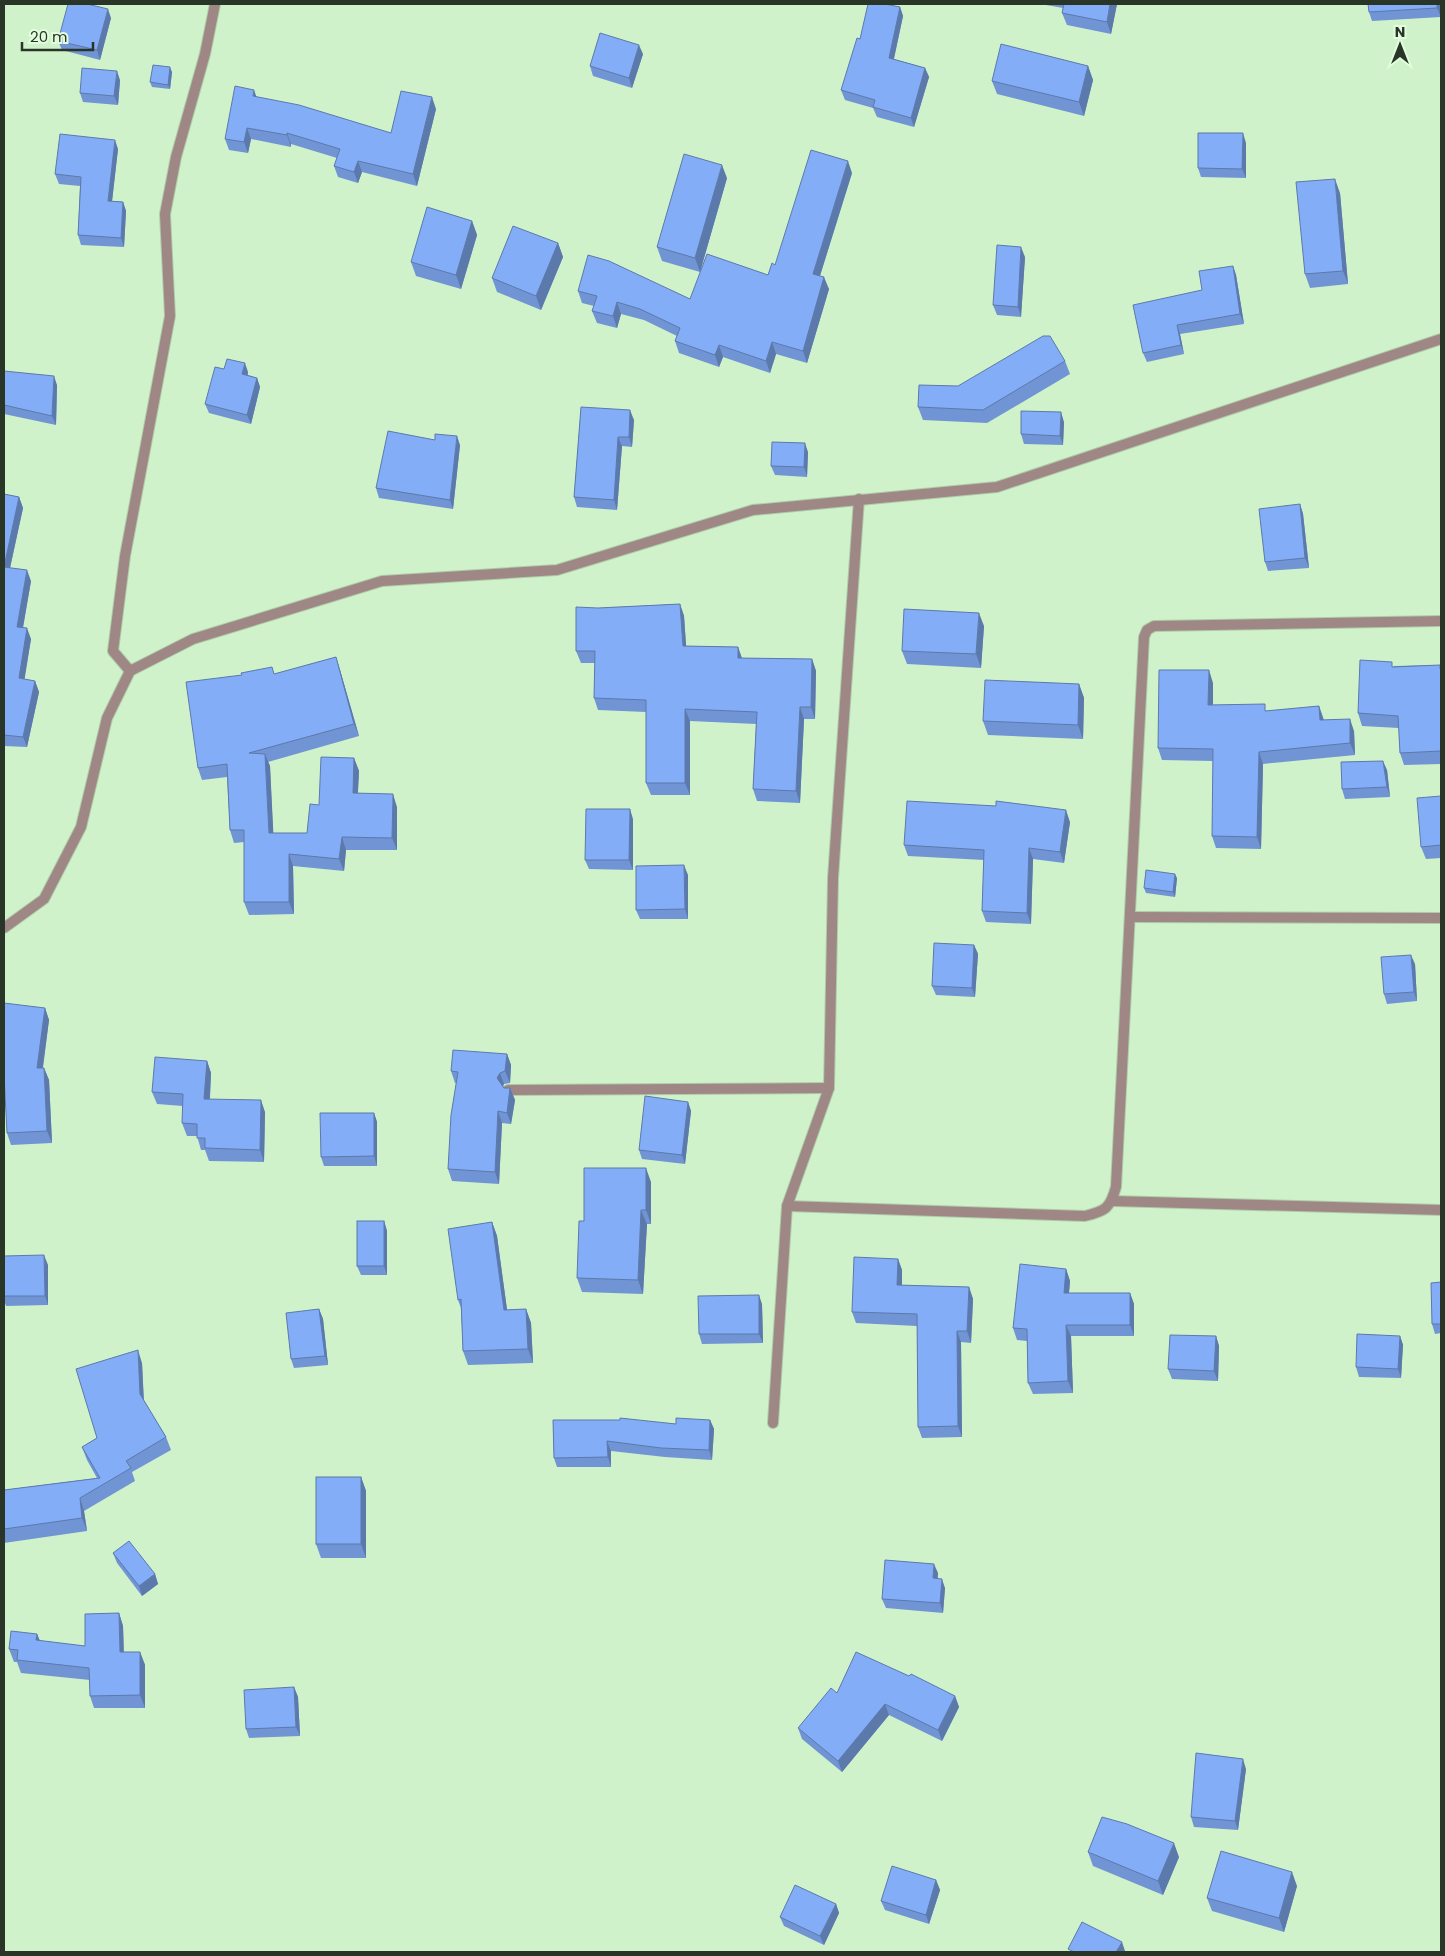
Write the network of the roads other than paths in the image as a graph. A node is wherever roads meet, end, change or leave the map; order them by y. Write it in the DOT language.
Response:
graph roads {
  1 [pos="215,4"];
  2 [pos="1441,339"];
  3 [pos="859,499"];
  4 [pos="1441,621"];
  5 [pos="130,671"];
  6 [pos="1131,917"];
  7 [pos="1441,918"];
  8 [pos="4,928"];
  9 [pos="829,1088"];
  10 [pos="508,1090"];
  11 [pos="1112,1201"];
  12 [pos="787,1206"];
  13 [pos="1441,1210"];
  14 [pos="773,1423"];
  1 -- 5 [label="street"];
  2 -- 3 [label="street"];
  3 -- 5 [label="street"];
  3 -- 9 [label="street"];
  4 -- 6 [label="street"];
  5 -- 8 [label="street"];
  6 -- 7 [label="street"];
  6 -- 11 [label="street"];
  9 -- 10 [label="street"];
  9 -- 12 [label="street"];
  11 -- 12 [label="street"];
  11 -- 13 [label="street"];
  12 -- 14 [label="street"];
}
